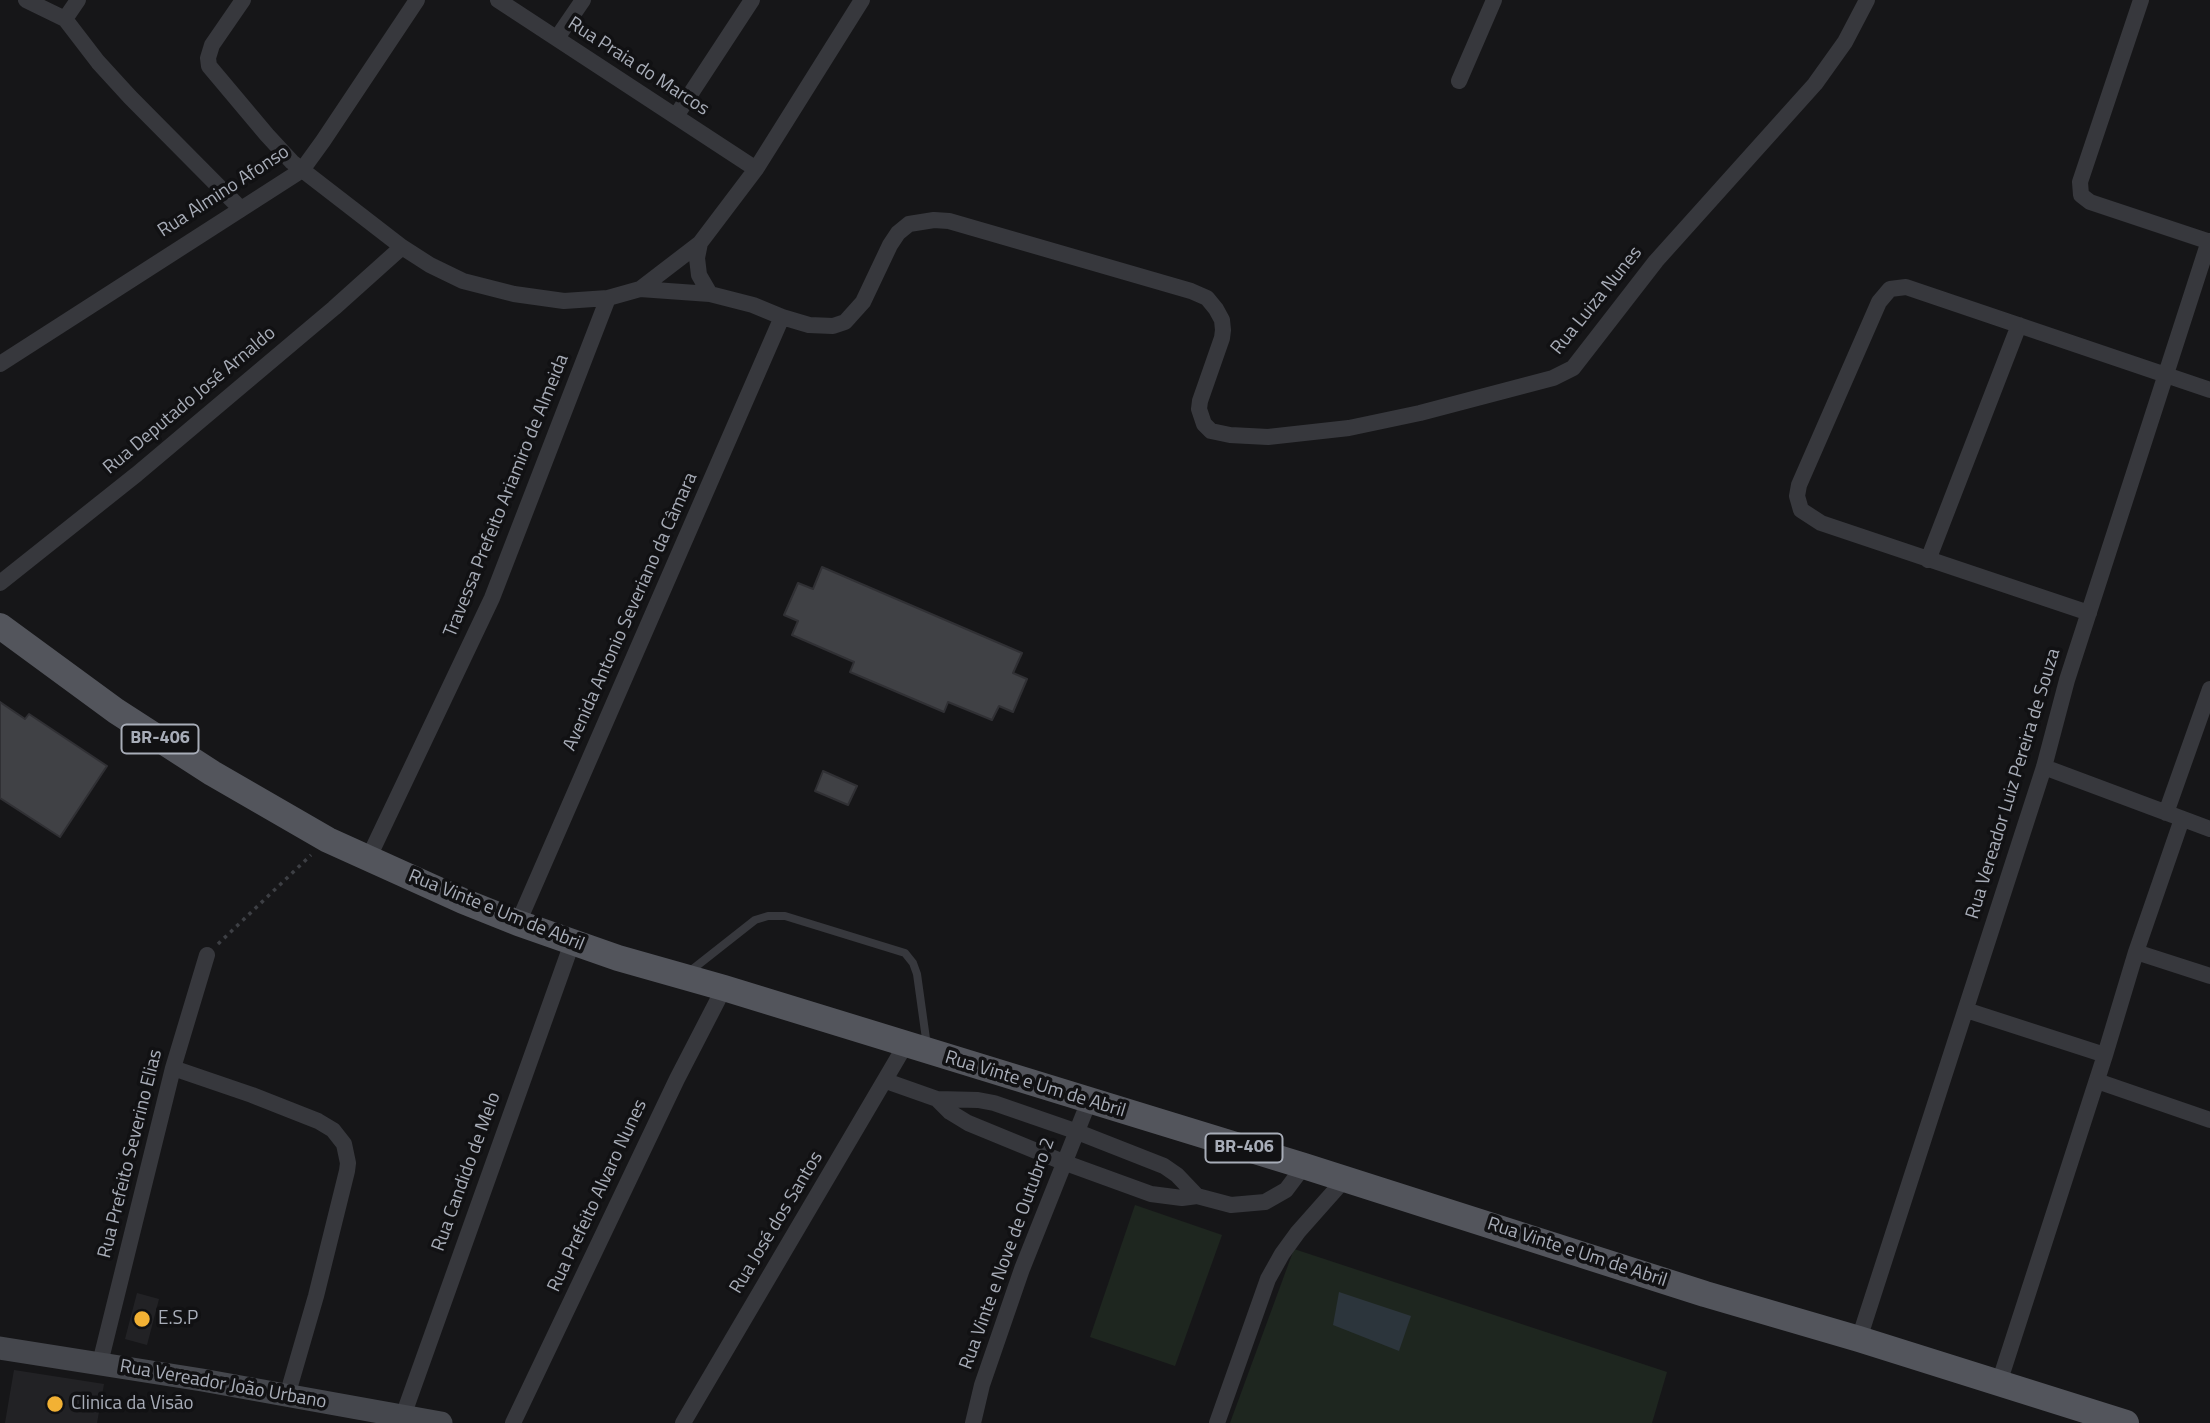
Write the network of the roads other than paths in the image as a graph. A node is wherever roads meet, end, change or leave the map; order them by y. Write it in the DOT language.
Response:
graph roads {
  1 [pos="26,0"];
  2 [pos="78,0"];
  3 [pos="243,0"];
  4 [pos="417,0"];
  5 [pos="498,0"];
  6 [pos="583,0"];
  7 [pos="752,0"];
  8 [pos="862,0"];
  9 [pos="1494,0"];
  10 [pos="1867,0"];
  11 [pos="2141,0"];
  12 [pos="65,19"];
  13 [pos="557,38"];
  14 [pos="1459,81"];
  15 [pos="677,116"];
  16 [pos="756,169"];
  17 [pos="302,170"];
  18 [pos="240,208"];
  19 [pos="2209,242"];
  20 [pos="700,243"];
  21 [pos="402,247"];
  22 [pos="640,289"];
  23 [pos="710,294"];
  24 [pos="608,298"];
  25 [pos="782,317"];
  26 [pos="2019,325"];
  27 [pos="0,364"];
  28 [pos="2166,375"];
  29 [pos="2210,390"];
  30 [pos="1928,560"];
  31 [pos="0,583"];
  32 [pos="2089,613"];
  33 [pos="0,626"];
  34 [pos="2210,689"];
  35 [pos="2044,767"];
  36 [pos="2166,813"];
  37 [pos="2182,819"];
  38 [pos="2210,829"];
  39 [pos="368,859"];
  40 [pos="518,923"];
  41 [pos="572,943"];
  42 [pos="2136,952"];
  43 [pos="206,955"];
  44 [pos="684,976"];
  45 [pos="2210,976"];
  46 [pos="724,988"];
  47 [pos="1966,1010"];
  48 [pos="917,1048"];
  49 [pos="2105,1055"];
  50 [pos="173,1068"];
  51 [pos="886,1081"];
  52 [pos="2096,1081"];
  53 [pos="937,1099"];
  54 [pos="1089,1101"];
  55 [pos="2210,1120"];
  56 [pos="1075,1131"];
  57 [pos="1063,1162"];
  58 [pos="1304,1166"];
  59 [pos="1345,1179"];
  60 [pos="1198,1196"];
  61 [pos="1859,1339"];
  62 [pos="0,1348"];
  63 [pos="100,1363"];
  64 [pos="1999,1383"];
  65 [pos="287,1396"];
  66 [pos="403,1416"];
  67 [pos="441,1423"];
  68 [pos="513,1423"];
  69 [pos="683,1423"];
  70 [pos="973,1423"];
  71 [pos="1217,1423"];
  72 [pos="2126,1423"];
  1 -- 12 [label="street"];
  2 -- 12 [label="street"];
  3 -- 17 [label="street"];
  4 -- 17 [label="street, Rua Almino Afonso"];
  5 -- 13 [label="street, Rua Praia do Marcos"];
  6 -- 13 [label="street"];
  7 -- 15 [label="street"];
  8 -- 16 [label="street"];
  9 -- 14 [label="street"];
  10 -- 25 [label="street, Rua Luiza Nunes"];
  11 -- 19 [label="street"];
  12 -- 18 [label="street"];
  13 -- 15 [label="street, Rua Praia do Marcos"];
  15 -- 16 [label="street, Rua Praia do Marcos"];
  16 -- 20 [label="street"];
  17 -- 18 [label="street, Rua Almino Afonso"];
  17 -- 21 [label="street"];
  18 -- 27 [label="street, Rua Almino Afonso"];
  19 -- 28 [label="street, Rua Vereador Luiz Pereira de Souza"];
  20 -- 22 [label="street"];
  20 -- 23 [label="street"];
  21 -- 24 [label="street"];
  21 -- 31 [label="street, Rua Deputado José Arnaldo"];
  22 -- 23 [label="street"];
  22 -- 24 [label="street"];
  23 -- 25 [label="street"];
  24 -- 39 [label="street, Travessa Prefeito Ariamiro de Almeida"];
  25 -- 40 [label="street, Avenida Antonio Severiano da Câmara"];
  26 -- 28 [label="street"];
  26 -- 30 [label="street"];
  26 -- 30 [label="street"];
  28 -- 29 [label="street"];
  28 -- 32 [label="street, Rua Vereador Luiz Pereira de Souza"];
  30 -- 32 [label="street"];
  32 -- 35 [label="street, Rua Vereador Luiz Pereira de Souza"];
  33 -- 39 [label="main road, Rua Vinte e Um de Abril / BR-406"];
  34 -- 36 [label="street"];
  35 -- 36 [label="street"];
  35 -- 47 [label="street, Rua Vereador Luiz Pereira de Souza"];
  36 -- 37 [label="street"];
  37 -- 38 [label="street"];
  37 -- 42 [label="street"];
  39 -- 40 [label="main road, Rua Vinte e Um de Abril / BR-406"];
  40 -- 41 [label="main road, Rua Vinte e Um de Abril / BR-406"];
  41 -- 44 [label="main road, Rua Vinte e Um de Abril / BR-406"];
  41 -- 66 [label="street, Rua Candido de Melo"];
  42 -- 45 [label="street"];
  42 -- 49 [label="street"];
  43 -- 50 [label="street, Rua Prefeito Severino Elias"];
  44 -- 46 [label="main road, Rua Vinte e Um de Abril / BR-406"];
  44 -- 48 [label="lane"];
  46 -- 48 [label="main road, Rua Vinte e Um de Abril / BR-406"];
  46 -- 68 [label="street, Rua Prefeito Alvaro Nunes"];
  47 -- 49 [label="street"];
  47 -- 61 [label="street, Rua Vereador Luiz Pereira de Souza"];
  48 -- 51 [label="street, Rua José dos Santos"];
  48 -- 54 [label="main road, Rua Vinte e Um de Abril / BR-406"];
  49 -- 52 [label="street"];
  50 -- 63 [label="street, Rua Prefeito Severino Elias"];
  50 -- 65 [label="street"];
  51 -- 53 [label="street"];
  51 -- 69 [label="street, Rua José dos Santos"];
  52 -- 55 [label="street"];
  52 -- 64 [label="street"];
  53 -- 56 [label="street"];
  53 -- 57 [label="street"];
  54 -- 56 [label="street, Rua Vinte e Nove de Outubro 2"];
  54 -- 58 [label="main road, Rua Vinte e Um de Abril / BR-406"];
  56 -- 57 [label="street, Rua Vinte e Nove de Outubro 2"];
  56 -- 60 [label="street"];
  57 -- 60 [label="street"];
  57 -- 70 [label="street, Rua Vinte e Nove de Outubro 2"];
  58 -- 59 [label="main road, Rua Vinte e Um de Abril / BR-406"];
  58 -- 60 [label="street"];
  59 -- 61 [label="main road, Rua Vinte e Um de Abril / BR-406"];
  59 -- 71 [label="street"];
  61 -- 64 [label="main road, Rua Vinte e Um de Abril / BR-406"];
  62 -- 63 [label="street, Rua Vereador João Urbano"];
  63 -- 65 [label="street, Rua Vereador João Urbano"];
  64 -- 72 [label="main road, Rua Vinte e Um de Abril / BR-406"];
  65 -- 66 [label="street, Rua Vereador João Urbano"];
  66 -- 67 [label="street, Rua Vereador João Urbano"];
}
